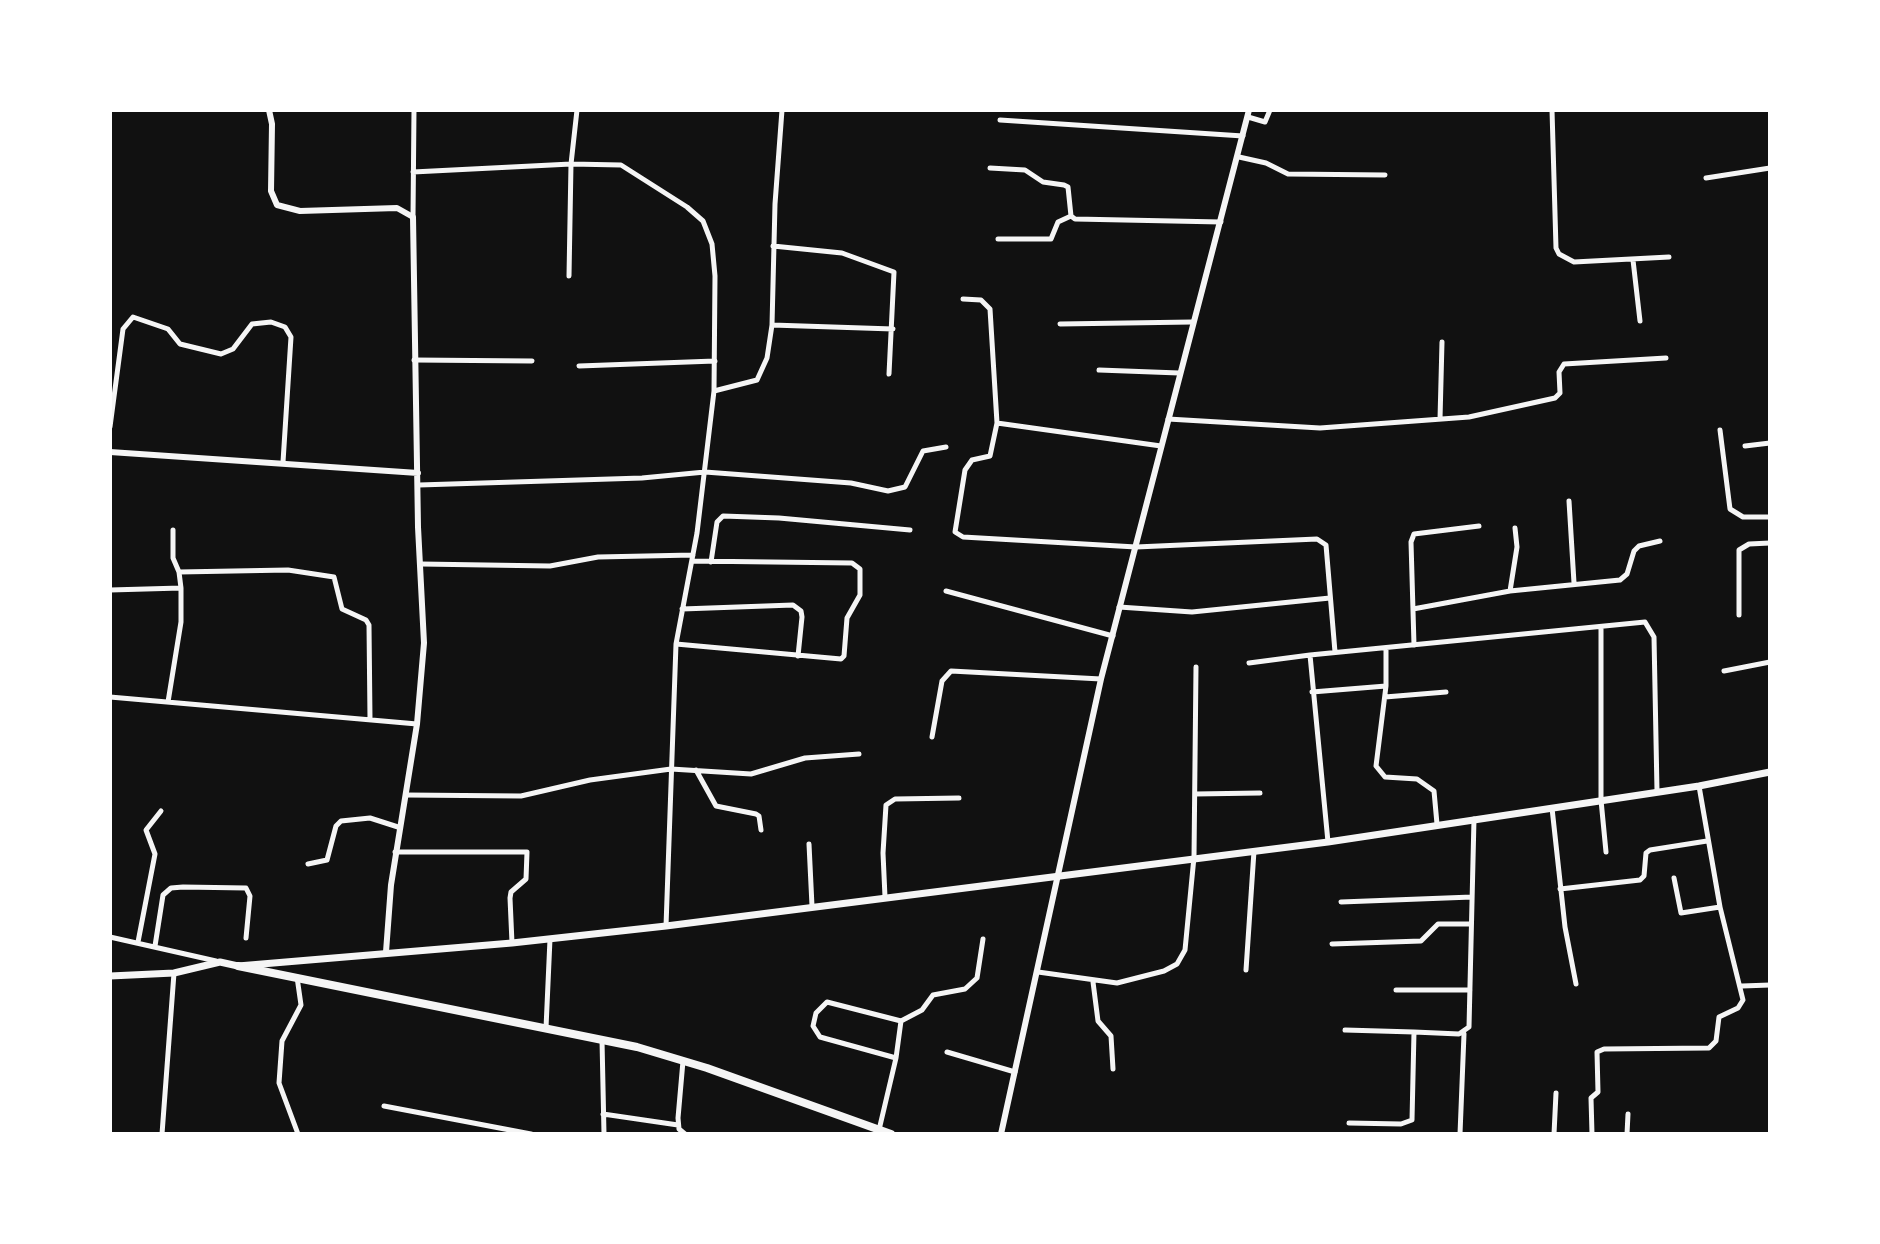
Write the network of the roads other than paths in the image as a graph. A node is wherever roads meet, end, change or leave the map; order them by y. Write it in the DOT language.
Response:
graph roads {
  1 [pos="269,110"];
  2 [pos="414,110"];
  3 [pos="577,110"];
  4 [pos="782,110"];
  5 [pos="1270,110"];
  6 [pos="1552,110"];
  7 [pos="1248,114"];
  8 [pos="1000,120"];
  9 [pos="1243,136"];
  10 [pos="1239,157"];
  11 [pos="571,164"];
  12 [pos="990,168"];
  13 [pos="1770,168"];
  14 [pos="413,172"];
  15 [pos="1385,175"];
  16 [pos="1706,178"];
  17 [pos="1071,216"];
  18 [pos="413,217"];
  19 [pos="1221,222"];
  20 [pos="998,239"];
  21 [pos="773,246"];
  22 [pos="1669,257"];
  23 [pos="1633,260"];
  24 [pos="569,276"];
  25 [pos="963,299"];
  26 [pos="1640,321"];
  27 [pos="1192,322"];
  28 [pos="1060,324"];
  29 [pos="772,325"];
  30 [pos="893,329"];
  31 [pos="1442,342"];
  32 [pos="1667,358"];
  33 [pos="415,360"];
  34 [pos="532,361"];
  35 [pos="715,361"];
  36 [pos="579,366"];
  37 [pos="1099,370"];
  38 [pos="1180,373"];
  39 [pos="890,374"];
  40 [pos="714,391"];
  41 [pos="1168,419"];
  42 [pos="1440,419"];
  43 [pos="997,423"];
  44 [pos="110,427"];
  45 [pos="1720,430"];
  46 [pos="1770,443"];
  47 [pos="1161,446"];
  48 [pos="1745,446"];
  49 [pos="946,447"];
  50 [pos="110,452"];
  51 [pos="283,462"];
  52 [pos="705,471"];
  53 [pos="418,473"];
  54 [pos="419,485"];
  55 [pos="1569,501"];
  56 [pos="1770,517"];
  57 [pos="1479,526"];
  58 [pos="1515,528"];
  59 [pos="173,530"];
  60 [pos="910,530"];
  61 [pos="1660,541"];
  62 [pos="1770,543"];
  63 [pos="1136,547"];
  64 [pos="693,558"];
  65 [pos="711,562"];
  66 [pos="421,564"];
  67 [pos="179,572"];
  68 [pos="1574,583"];
  69 [pos="180,588"];
  70 [pos="110,590"];
  71 [pos="946,591"];
  72 [pos="1510,591"];
  73 [pos="1330,598"];
  74 [pos="1119,607"];
  75 [pos="682,609"];
  76 [pos="1413,609"];
  77 [pos="1740,615"];
  78 [pos="1601,627"];
  79 [pos="1113,636"];
  80 [pos="676,644"];
  81 [pos="1414,645"];
  82 [pos="1386,648"];
  83 [pos="1335,652"];
  84 [pos="1310,655"];
  85 [pos="799,656"];
  86 [pos="1770,662"];
  87 [pos="1249,663"];
  88 [pos="1196,667"];
  89 [pos="1724,671"];
  90 [pos="1101,679"];
  91 [pos="1386,687"];
  92 [pos="1312,692"];
  93 [pos="1446,692"];
  94 [pos="1385,696"];
  95 [pos="110,697"];
  96 [pos="168,702"];
  97 [pos="370,719"];
  98 [pos="417,724"];
  99 [pos="932,737"];
  100 [pos="859,754"];
  101 [pos="671,769"];
  102 [pos="696,771"];
  103 [pos="1770,772"];
  104 [pos="1699,786"];
  105 [pos="1657,791"];
  106 [pos="1260,793"];
  107 [pos="1195,794"];
  108 [pos="406,795"];
  109 [pos="958,798"];
  110 [pos="1601,800"];
  111 [pos="1552,808"];
  112 [pos="161,811"];
  113 [pos="1474,819"];
  114 [pos="1437,824"];
  115 [pos="398,827"];
  116 [pos="761,830"];
  117 [pos="1707,841"];
  118 [pos="1328,842"];
  119 [pos="808,844"];
  120 [pos="1254,850"];
  121 [pos="395,852"];
  122 [pos="1606,852"];
  123 [pos="1194,857"];
  124 [pos="308,864"];
  125 [pos="1056,875"];
  126 [pos="1675,878"];
  127 [pos="1560,889"];
  128 [pos="885,897"];
  129 [pos="1472,897"];
  130 [pos="1341,902"];
  131 [pos="812,906"];
  132 [pos="1720,906"];
  133 [pos="1471,924"];
  134 [pos="666,926"];
  135 [pos="110,937"];
  136 [pos="246,938"];
  137 [pos="550,939"];
  138 [pos="983,939"];
  139 [pos="138,942"];
  140 [pos="512,943"];
  141 [pos="1332,944"];
  142 [pos="155,946"];
  143 [pos="386,952"];
  144 [pos="220,962"];
  145 [pos="238,967"];
  146 [pos="1246,970"];
  147 [pos="1038,972"];
  148 [pos="174,973"];
  149 [pos="110,976"];
  150 [pos="297,977"];
  151 [pos="1093,982"];
  152 [pos="1576,984"];
  153 [pos="1770,985"];
  154 [pos="1742,986"];
  155 [pos="1396,990"];
  156 [pos="1470,990"];
  157 [pos="901,1021"];
  158 [pos="546,1028"];
  159 [pos="1345,1030"];
  160 [pos="1414,1032"];
  161 [pos="1464,1034"];
  162 [pos="602,1040"];
  163 [pos="947,1052"];
  164 [pos="896,1058"];
  165 [pos="683,1061"];
  166 [pos="1113,1069"];
  167 [pos="1015,1072"];
  168 [pos="1556,1093"];
  169 [pos="384,1106"];
  170 [pos="603,1114"];
  171 [pos="1628,1114"];
  172 [pos="1349,1123"];
  173 [pos="678,1125"];
  174 [pos="879,1130"];
  175 [pos="162,1134"];
  176 [pos="299,1134"];
  177 [pos="531,1134"];
  178 [pos="604,1134"];
  179 [pos="685,1134"];
  180 [pos="891,1134"];
  181 [pos="1001,1134"];
  182 [pos="1460,1134"];
  183 [pos="1554,1134"];
  184 [pos="1592,1134"];
  185 [pos="1627,1134"];
  1 -- 18 [label="street"];
  2 -- 14 [label="street"];
  3 -- 11 [label="street"];
  4 -- 21 [label="street"];
  5 -- 7 [label="street"];
  6 -- 23 [label="street"];
  7 -- 9 [label="street"];
  8 -- 9 [label="street"];
  9 -- 10 [label="street"];
  10 -- 15 [label="street"];
  10 -- 19 [label="street"];
  11 -- 14 [label="street"];
  11 -- 24 [label="street"];
  11 -- 35 [label="street"];
  12 -- 17 [label="street"];
  13 -- 16 [label="street"];
  14 -- 18 [label="street"];
  17 -- 19 [label="street"];
  17 -- 20 [label="street"];
  18 -- 33 [label="street"];
  19 -- 27 [label="street"];
  21 -- 29 [label="street"];
  21 -- 30 [label="street"];
  22 -- 23 [label="street"];
  23 -- 26 [label="street"];
  25 -- 43 [label="street"];
  27 -- 28 [label="street"];
  27 -- 38 [label="street"];
  29 -- 30 [label="street"];
  29 -- 40 [label="street"];
  30 -- 39 [label="street"];
  31 -- 42 [label="street"];
  32 -- 42 [label="street"];
  33 -- 34 [label="street"];
  33 -- 53 [label="street"];
  35 -- 36 [label="street"];
  35 -- 40 [label="street"];
  37 -- 38 [label="street"];
  38 -- 41 [label="street"];
  40 -- 52 [label="street"];
  41 -- 42 [label="street"];
  41 -- 47 [label="street"];
  43 -- 47 [label="street"];
  43 -- 63 [label="street"];
  44 -- 51 [label="street"];
  45 -- 56 [label="street"];
  46 -- 48 [label="street"];
  47 -- 63 [label="street"];
  49 -- 52 [label="street"];
  50 -- 51 [label="street"];
  51 -- 53 [label="street"];
  52 -- 54 [label="street"];
  52 -- 64 [label="street"];
  53 -- 54 [label="street"];
  54 -- 66 [label="street"];
  55 -- 68 [label="street"];
  57 -- 76 [label="street"];
  58 -- 72 [label="street"];
  59 -- 67 [label="street"];
  60 -- 65 [label="street"];
  61 -- 68 [label="street"];
  62 -- 77 [label="street"];
  63 -- 73 [label="street"];
  63 -- 74 [label="street"];
  64 -- 65 [label="street"];
  64 -- 66 [label="street"];
  64 -- 75 [label="street"];
  65 -- 85 [label="street"];
  66 -- 98 [label="street"];
  67 -- 69 [label="street"];
  67 -- 97 [label="street"];
  68 -- 72 [label="street"];
  69 -- 70 [label="street"];
  69 -- 96 [label="street"];
  71 -- 79 [label="street"];
  72 -- 76 [label="street"];
  73 -- 74 [label="street"];
  73 -- 83 [label="street"];
  74 -- 79 [label="street"];
  75 -- 80 [label="street"];
  75 -- 85 [label="street"];
  76 -- 81 [label="street"];
  78 -- 81 [label="street"];
  78 -- 105 [label="street"];
  78 -- 110 [label="street"];
  79 -- 90 [label="street"];
  80 -- 85 [label="street"];
  80 -- 101 [label="street"];
  81 -- 82 [label="street"];
  82 -- 83 [label="street"];
  82 -- 91 [label="street"];
  83 -- 84 [label="street"];
  84 -- 87 [label="street"];
  84 -- 92 [label="street"];
  86 -- 89 [label="street"];
  88 -- 107 [label="street"];
  90 -- 99 [label="street"];
  90 -- 125 [label="street"];
  91 -- 92 [label="street"];
  91 -- 94 [label="street"];
  92 -- 118 [label="street"];
  93 -- 94 [label="street"];
  94 -- 114 [label="street"];
  95 -- 96 [label="street"];
  96 -- 97 [label="street"];
  97 -- 98 [label="street"];
  98 -- 108 [label="street"];
  100 -- 102 [label="street"];
  101 -- 102 [label="street"];
  101 -- 108 [label="street"];
  101 -- 134 [label="street"];
  102 -- 116 [label="street"];
  103 -- 104 [label="main road"];
  104 -- 105 [label="main road"];
  104 -- 117 [label="street"];
  105 -- 110 [label="main road"];
  106 -- 107 [label="street"];
  107 -- 123 [label="street"];
  108 -- 115 [label="street"];
  109 -- 128 [label="street"];
  110 -- 111 [label="main road"];
  110 -- 122 [label="street"];
  111 -- 113 [label="main road"];
  111 -- 127 [label="street"];
  112 -- 139 [label="street"];
  113 -- 114 [label="main road"];
  113 -- 129 [label="street"];
  114 -- 118 [label="main road"];
  115 -- 121 [label="street"];
  115 -- 124 [label="street"];
  117 -- 127 [label="street"];
  117 -- 132 [label="street"];
  118 -- 120 [label="main road"];
  119 -- 131 [label="street"];
  120 -- 123 [label="main road"];
  120 -- 146 [label="street"];
  121 -- 140 [label="street"];
  121 -- 143 [label="street"];
  123 -- 125 [label="main road"];
  123 -- 151 [label="street"];
  125 -- 128 [label="main road"];
  125 -- 147 [label="street"];
  126 -- 132 [label="street"];
  127 -- 152 [label="street"];
  128 -- 131 [label="main road"];
  129 -- 130 [label="street"];
  129 -- 133 [label="street"];
  131 -- 134 [label="main road"];
  132 -- 154 [label="street"];
  133 -- 141 [label="street"];
  133 -- 156 [label="street"];
  134 -- 137 [label="main road"];
  135 -- 139 [label="street"];
  136 -- 142 [label="street"];
  137 -- 140 [label="main road"];
  137 -- 158 [label="street"];
  138 -- 157 [label="street"];
  139 -- 142 [label="street"];
  140 -- 143 [label="main road"];
  142 -- 144 [label="street"];
  143 -- 145 [label="main road"];
  144 -- 145 [label="main road"];
  144 -- 148 [label="main road"];
  145 -- 150 [label="main road"];
  147 -- 151 [label="street"];
  147 -- 167 [label="street"];
  148 -- 149 [label="main road"];
  148 -- 175 [label="street"];
  150 -- 158 [label="main road"];
  150 -- 176 [label="street"];
  151 -- 166 [label="street"];
  153 -- 154 [label="street"];
  154 -- 184 [label="street"];
  155 -- 156 [label="street"];
  156 -- 161 [label="street"];
  157 -- 164 [label="street"];
  157 -- 164 [label="street"];
  158 -- 162 [label="main road"];
  159 -- 160 [label="street"];
  160 -- 161 [label="street"];
  160 -- 172 [label="street"];
  161 -- 182 [label="street"];
  162 -- 165 [label="main road"];
  162 -- 170 [label="street"];
  163 -- 167 [label="street"];
  164 -- 174 [label="street"];
  165 -- 173 [label="street"];
  165 -- 174 [label="main road"];
  167 -- 181 [label="street"];
  168 -- 183 [label="street"];
  169 -- 177 [label="street"];
  170 -- 173 [label="street"];
  170 -- 178 [label="street"];
  171 -- 185 [label="street"];
  173 -- 179 [label="street"];
  174 -- 180 [label="main road"];
}
